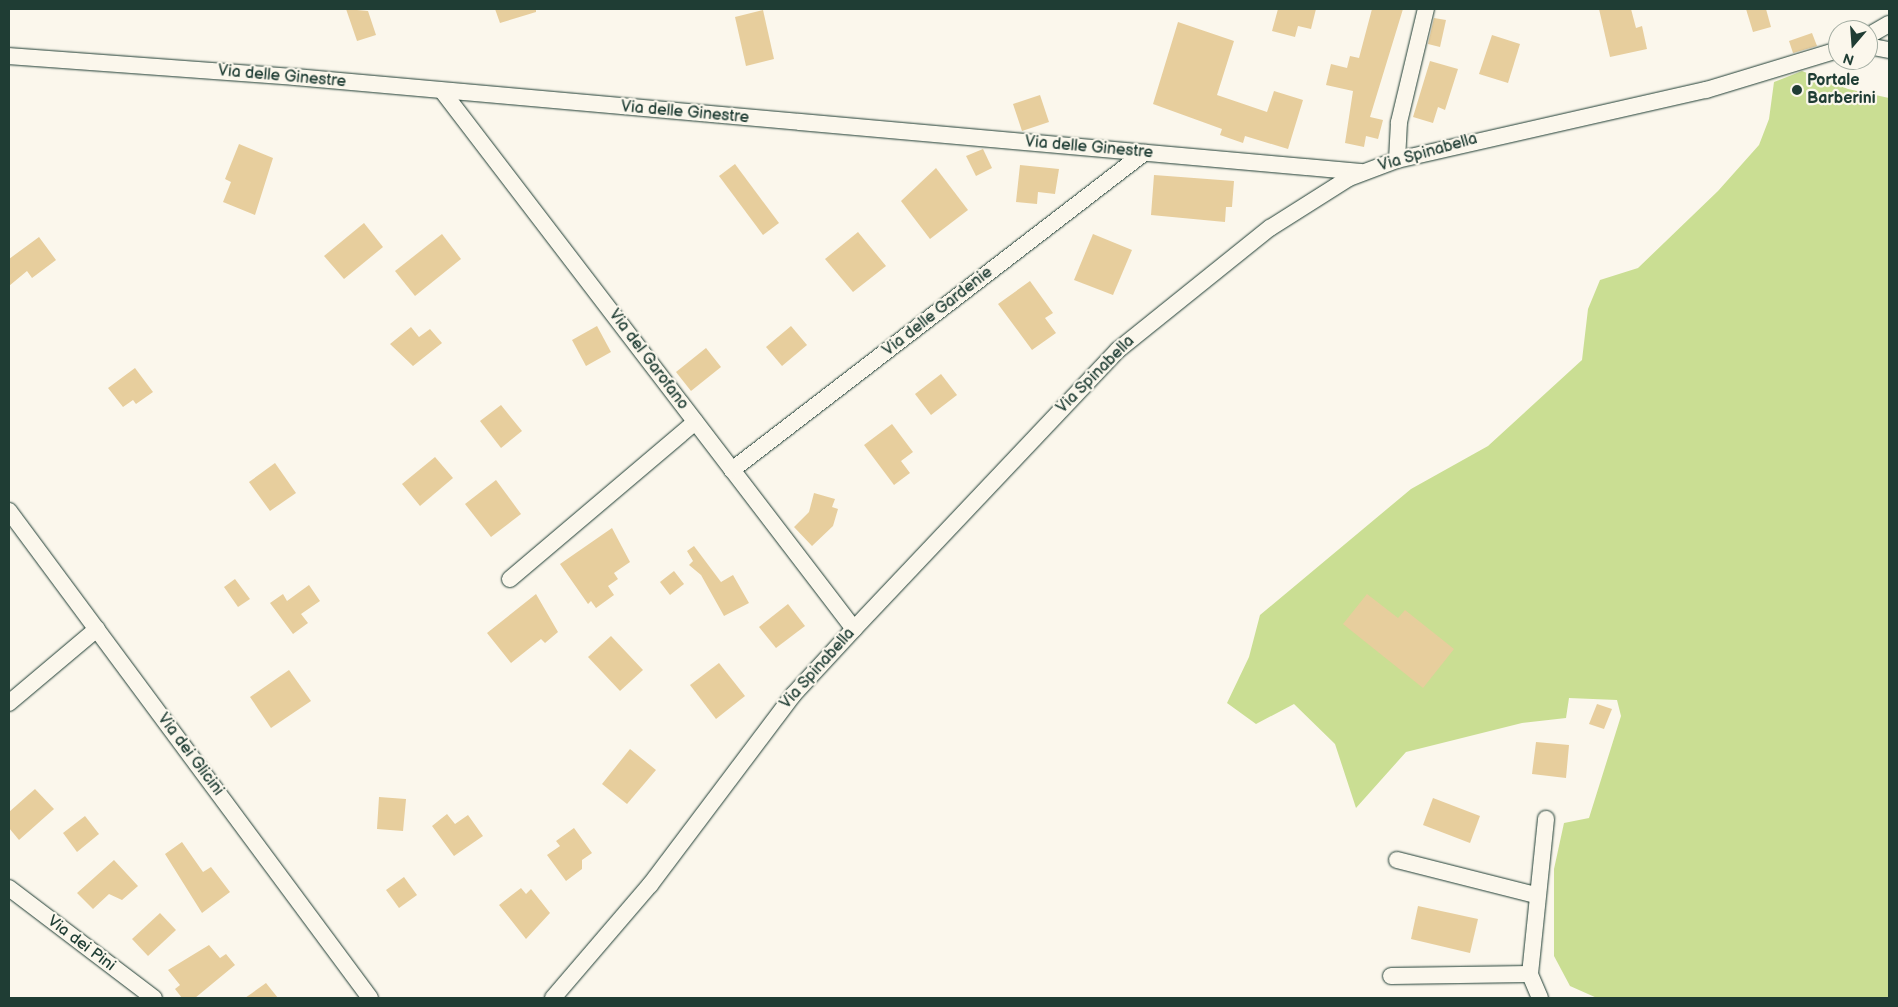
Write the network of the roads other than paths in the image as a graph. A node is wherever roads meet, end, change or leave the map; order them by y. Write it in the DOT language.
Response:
graph roads {
  1 [pos="1426,9"];
  2 [pos="1889,24"];
  3 [pos="1878,30"];
  4 [pos="1828,53"];
  5 [pos="9,56"];
  6 [pos="443,92"];
  7 [pos="1144,153"];
  8 [pos="1397,160"];
  9 [pos="1362,172"];
  10 [pos="695,422"];
  11 [pos="732,470"];
  12 [pos="9,511"];
  13 [pos="510,579"];
  14 [pos="97,629"];
  15 [pos="854,629"];
  16 [pos="9,703"];
  17 [pos="1546,819"];
  18 [pos="1397,860"];
  19 [pos="9,888"];
  20 [pos="1535,894"];
  21 [pos="1530,974"];
  22 [pos="1391,976"];
  23 [pos="154,998"];
  24 [pos="370,998"];
  25 [pos="553,998"];
  26 [pos="1540,998"];
  1 -- 8 [label="street"];
  2 -- 3 [label="street"];
  4 -- 8 [label="street, Via Spinabella"];
  5 -- 6 [label="street, Via delle Ginestre"];
  6 -- 7 [label="street, Via delle Ginestre"];
  6 -- 10 [label="street, Via del Garofano"];
  7 -- 9 [label="street, Via delle Ginestre"];
  7 -- 11 [label="street, Via delle Gardenie"];
  8 -- 9 [label="street, Via Spinabella"];
  9 -- 15 [label="street, Via Spinabella"];
  10 -- 11 [label="street, Via del Garofano"];
  10 -- 13 [label="street"];
  11 -- 15 [label="street, Via del Garofano"];
  12 -- 14 [label="street, Via dei Glicini"];
  14 -- 16 [label="street"];
  14 -- 24 [label="street, Via dei Glicini"];
  15 -- 25 [label="street, Via Spinabella"];
  17 -- 20 [label="street"];
  18 -- 20 [label="street"];
  19 -- 23 [label="street, Via dei Pini"];
  20 -- 21 [label="street"];
  21 -- 22 [label="street"];
  21 -- 26 [label="street"];
}
